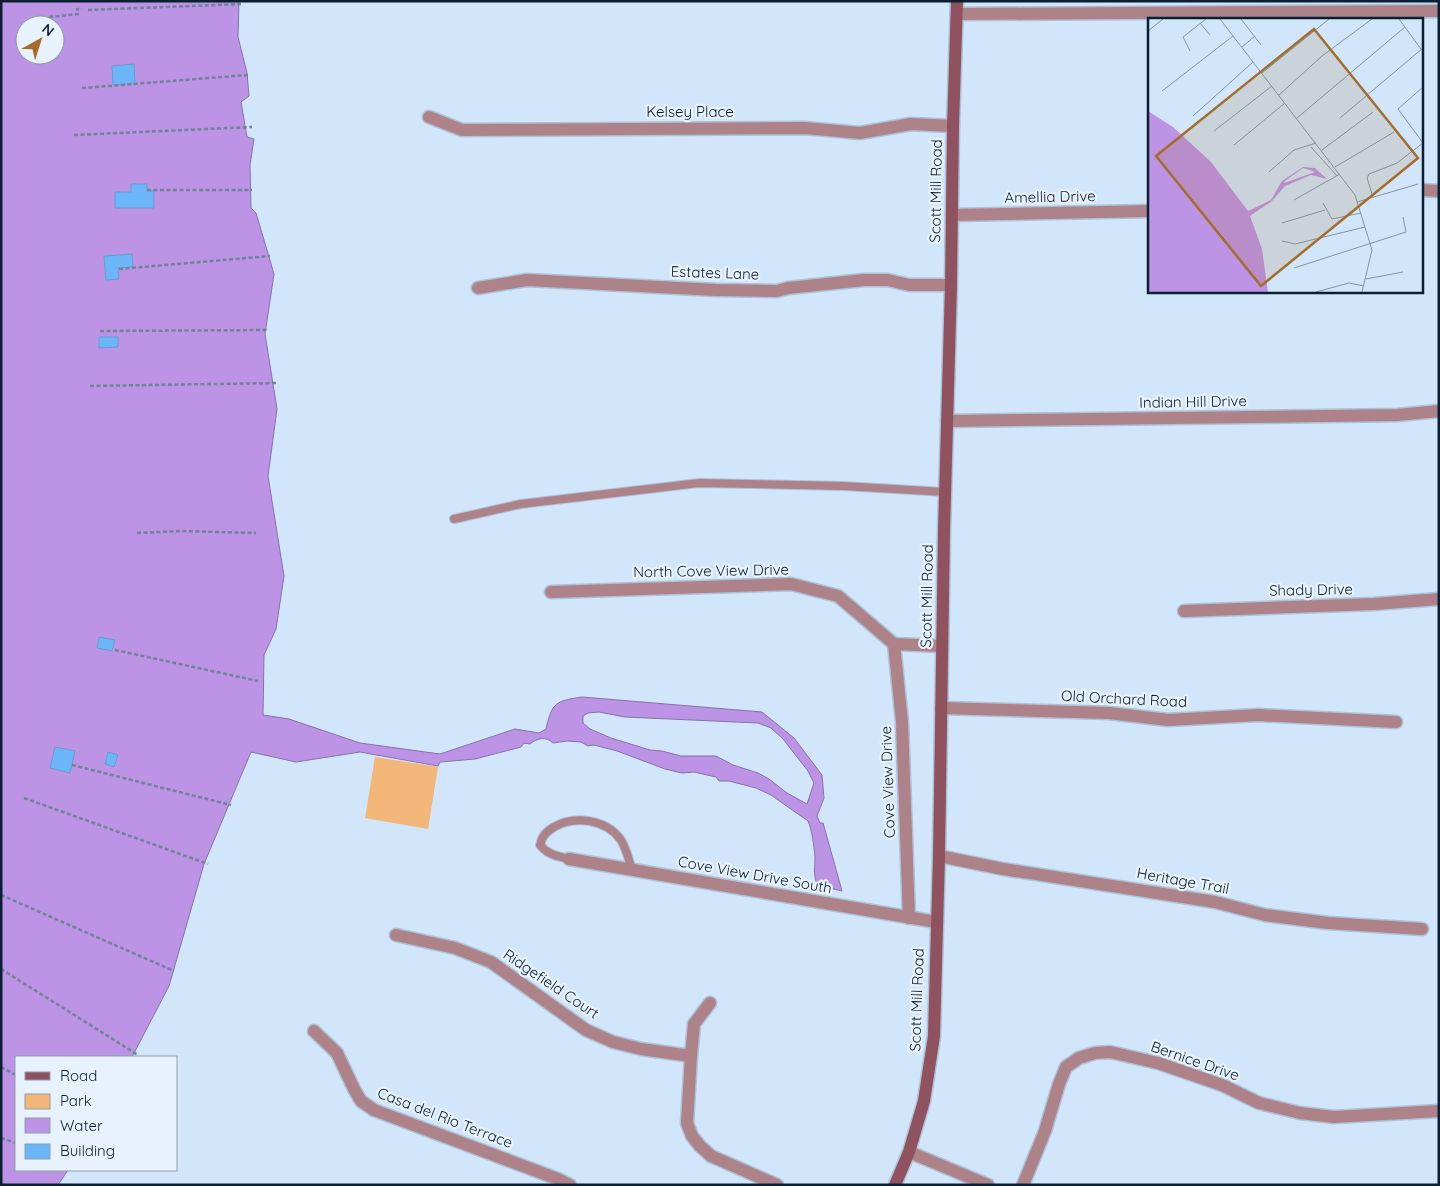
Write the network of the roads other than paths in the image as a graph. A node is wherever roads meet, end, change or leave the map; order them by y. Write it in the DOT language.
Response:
graph roads {
  1 [pos="957,8"];
  2 [pos="1439,11"];
  3 [pos="429,117"];
  4 [pos="953,126"];
  5 [pos="1422,190"];
  6 [pos="1439,191"];
  7 [pos="1148,211"];
  8 [pos="952,215"];
  9 [pos="951,285"];
  10 [pos="478,288"];
  11 [pos="1439,411"];
  12 [pos="947,421"];
  13 [pos="946,492"];
  14 [pos="454,519"];
  15 [pos="551,592"];
  16 [pos="1439,599"];
  17 [pos="1184,611"];
  18 [pos="894,644"];
  19 [pos="942,646"];
  20 [pos="941,708"];
  21 [pos="1396,722"];
  22 [pos="939,856"];
  23 [pos="569,858"];
  24 [pos="632,870"];
  25 [pos="909,918"];
  26 [pos="936,922"];
  27 [pos="1422,929"];
  28 [pos="396,935"];
  29 [pos="710,1003"];
  30 [pos="314,1031"];
  31 [pos="691,1056"];
  32 [pos="1439,1111"];
  33 [pos="909,1152"];
  34 [pos="570,1185"];
  35 [pos="778,1185"];
  36 [pos="895,1185"];
  37 [pos="988,1185"];
  38 [pos="1023,1185"];
  1 -- 2 [label="street"];
  1 -- 4 [label="street, Scott Mill Road"];
  3 -- 4 [label="street, Kelsey Place"];
  4 -- 8 [label="street, Scott Mill Road"];
  5 -- 6 [label="street"];
  7 -- 8 [label="street, Amellia Drive"];
  8 -- 9 [label="street, Scott Mill Road"];
  9 -- 10 [label="street, Estates Lane"];
  9 -- 12 [label="street, Scott Mill Road"];
  11 -- 12 [label="street, Indian Hill Drive"];
  12 -- 13 [label="street, Scott Mill Road"];
  13 -- 14 [label="lane"];
  13 -- 19 [label="street, Scott Mill Road"];
  15 -- 18 [label="street, North Cove View Drive"];
  16 -- 17 [label="street, Shady Drive"];
  18 -- 19 [label="street"];
  18 -- 25 [label="street, Cove View Drive"];
  19 -- 20 [label="street, Scott Mill Road"];
  20 -- 21 [label="street, Old Orchard Road"];
  20 -- 22 [label="street, Scott Mill Road"];
  22 -- 26 [label="street, Scott Mill Road"];
  22 -- 27 [label="street, Heritage Trail"];
  23 -- 24 [label="street, Cove View Drive South"];
  23 -- 24 [label="lane"];
  24 -- 25 [label="street, Cove View Drive South"];
  25 -- 26 [label="street, Cove View Drive South"];
  26 -- 33 [label="street, Scott Mill Road"];
  28 -- 31 [label="street, Ridgefield Court"];
  29 -- 31 [label="street"];
  30 -- 34 [label="street, Casa del Rio Terrace"];
  31 -- 35 [label="street"];
  32 -- 38 [label="street, Bernice Drive"];
  33 -- 36 [label="street, Scott Mill Road"];
  33 -- 37 [label="street"];
}
